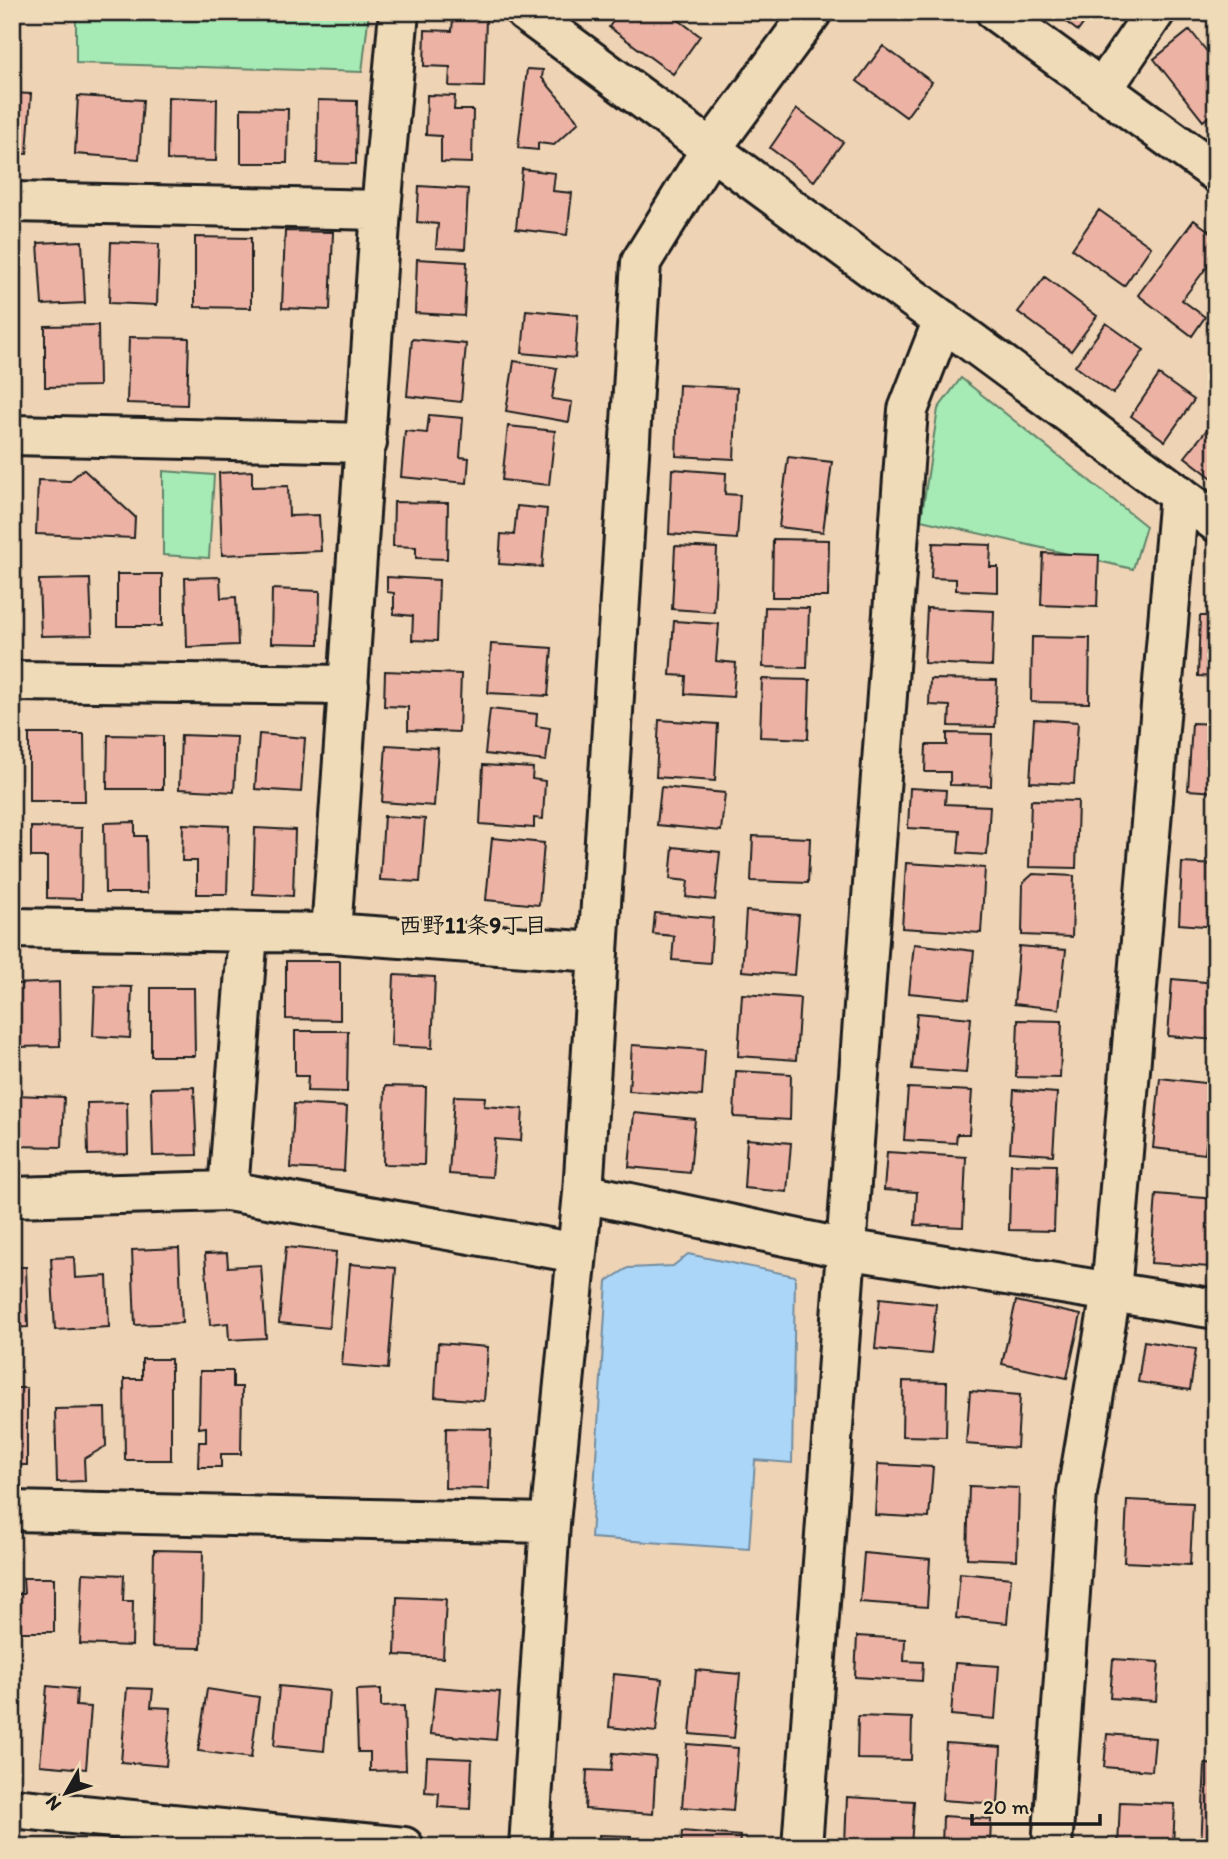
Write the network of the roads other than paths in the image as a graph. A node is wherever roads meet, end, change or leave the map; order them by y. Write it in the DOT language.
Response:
graph roads {
  1 [pos="399,12"];
  2 [pos="525,12"];
  3 [pos="812,12"];
  4 [pos="996,12"];
  5 [pos="1155,12"];
  6 [pos="1102,90"];
  7 [pos="711,149"];
  8 [pos="1216,172"];
  9 [pos="12,202"];
  10 [pos="381,209"];
  11 [pos="943,320"];
  12 [pos="12,435"];
  13 [pos="367,443"];
  14 [pos="1179,494"];
  15 [pos="1216,522"];
  16 [pos="12,681"];
  17 [pos="349,685"];
  18 [pos="12,928"];
  19 [pos="248,933"];
  20 [pos="331,933"];
  21 [pos="596,952"];
  22 [pos="228,1191"];
  23 [pos="583,1193"];
  24 [pos="12,1197"];
  25 [pos="846,1249"];
  26 [pos="577,1252"];
  27 [pos="1111,1293"];
  28 [pos="1216,1309"];
  29 [pos="12,1511"];
  30 [pos="550,1523"];
  31 [pos="12,1808"];
  32 [pos="404,1847"];
  33 [pos="529,1847"];
  34 [pos="802,1847"];
  35 [pos="1052,1847"];
  1 -- 10 [label="street"];
  2 -- 7 [label="street"];
  3 -- 7 [label="street"];
  4 -- 6 [label="street"];
  5 -- 6 [label="street"];
  6 -- 8 [label="street"];
  7 -- 11 [label="street"];
  7 -- 21 [label="street"];
  9 -- 10 [label="street"];
  10 -- 13 [label="street"];
  11 -- 14 [label="street"];
  11 -- 25 [label="street"];
  12 -- 13 [label="street"];
  13 -- 17 [label="street"];
  14 -- 15 [label="street"];
  14 -- 27 [label="street"];
  16 -- 17 [label="street"];
  17 -- 20 [label="street"];
  18 -- 19 [label="street"];
  19 -- 20 [label="street"];
  19 -- 22 [label="street"];
  20 -- 21 [label="street"];
  21 -- 23 [label="street"];
  22 -- 24 [label="street"];
  22 -- 26 [label="street"];
  23 -- 25 [label="street"];
  23 -- 26 [label="street"];
  25 -- 27 [label="street"];
  25 -- 34 [label="street"];
  26 -- 30 [label="street"];
  27 -- 28 [label="street"];
  27 -- 35 [label="street"];
  29 -- 30 [label="street"];
  30 -- 33 [label="street"];
  31 -- 32 [label="street"];
}
